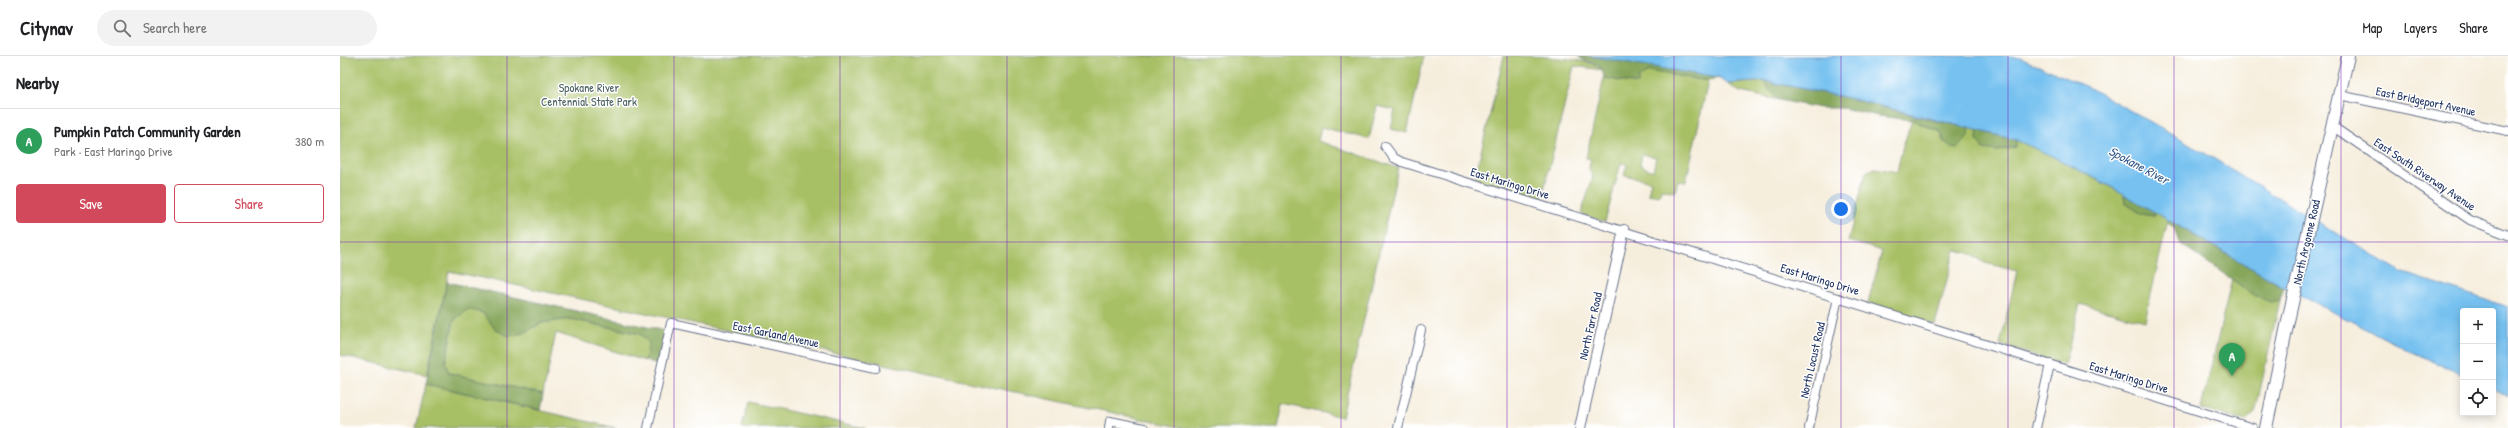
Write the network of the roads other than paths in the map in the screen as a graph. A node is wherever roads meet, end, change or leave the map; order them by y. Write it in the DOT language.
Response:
graph roads {
  1 [pos="2348,56"];
  2 [pos="2339,95"];
  3 [pos="2332,126"];
  4 [pos="2508,131"];
  5 [pos="1385,146"];
  6 [pos="1624,230"];
  7 [pos="2508,235"];
  8 [pos="1838,298"];
  9 [pos="1421,330"];
  10 [pos="2050,364"];
  11 [pos="876,368"];
  12 [pos="1109,424"];
  13 [pos="648,428"];
  14 [pos="1144,428"];
  15 [pos="1398,428"];
  16 [pos="1580,428"];
  17 [pos="1809,428"];
  18 [pos="2036,428"];
  19 [pos="2253,428"];
  20 [pos="2266,428"];
  1 -- 2 [label="main road, North Argonne Road"];
  2 -- 3 [label="main road, North Argonne Road"];
  2 -- 4 [label="street, East Bridgeport Avenue"];
  3 -- 7 [label="street, East South Riverway Avenue"];
  3 -- 20 [label="main road, North Argonne Road"];
  5 -- 6 [label="street, East Maringo Drive"];
  6 -- 8 [label="street, East Maringo Drive"];
  6 -- 16 [label="street, North Farr Road"];
  8 -- 10 [label="street, East Maringo Drive"];
  8 -- 17 [label="street, North Locust Road"];
  9 -- 15 [label="street"];
  10 -- 18 [label="street"];
  10 -- 19 [label="street, East Maringo Drive"];
  11 -- 13 [label="street, East Garland Avenue"];
  12 -- 14 [label="street"];
}
